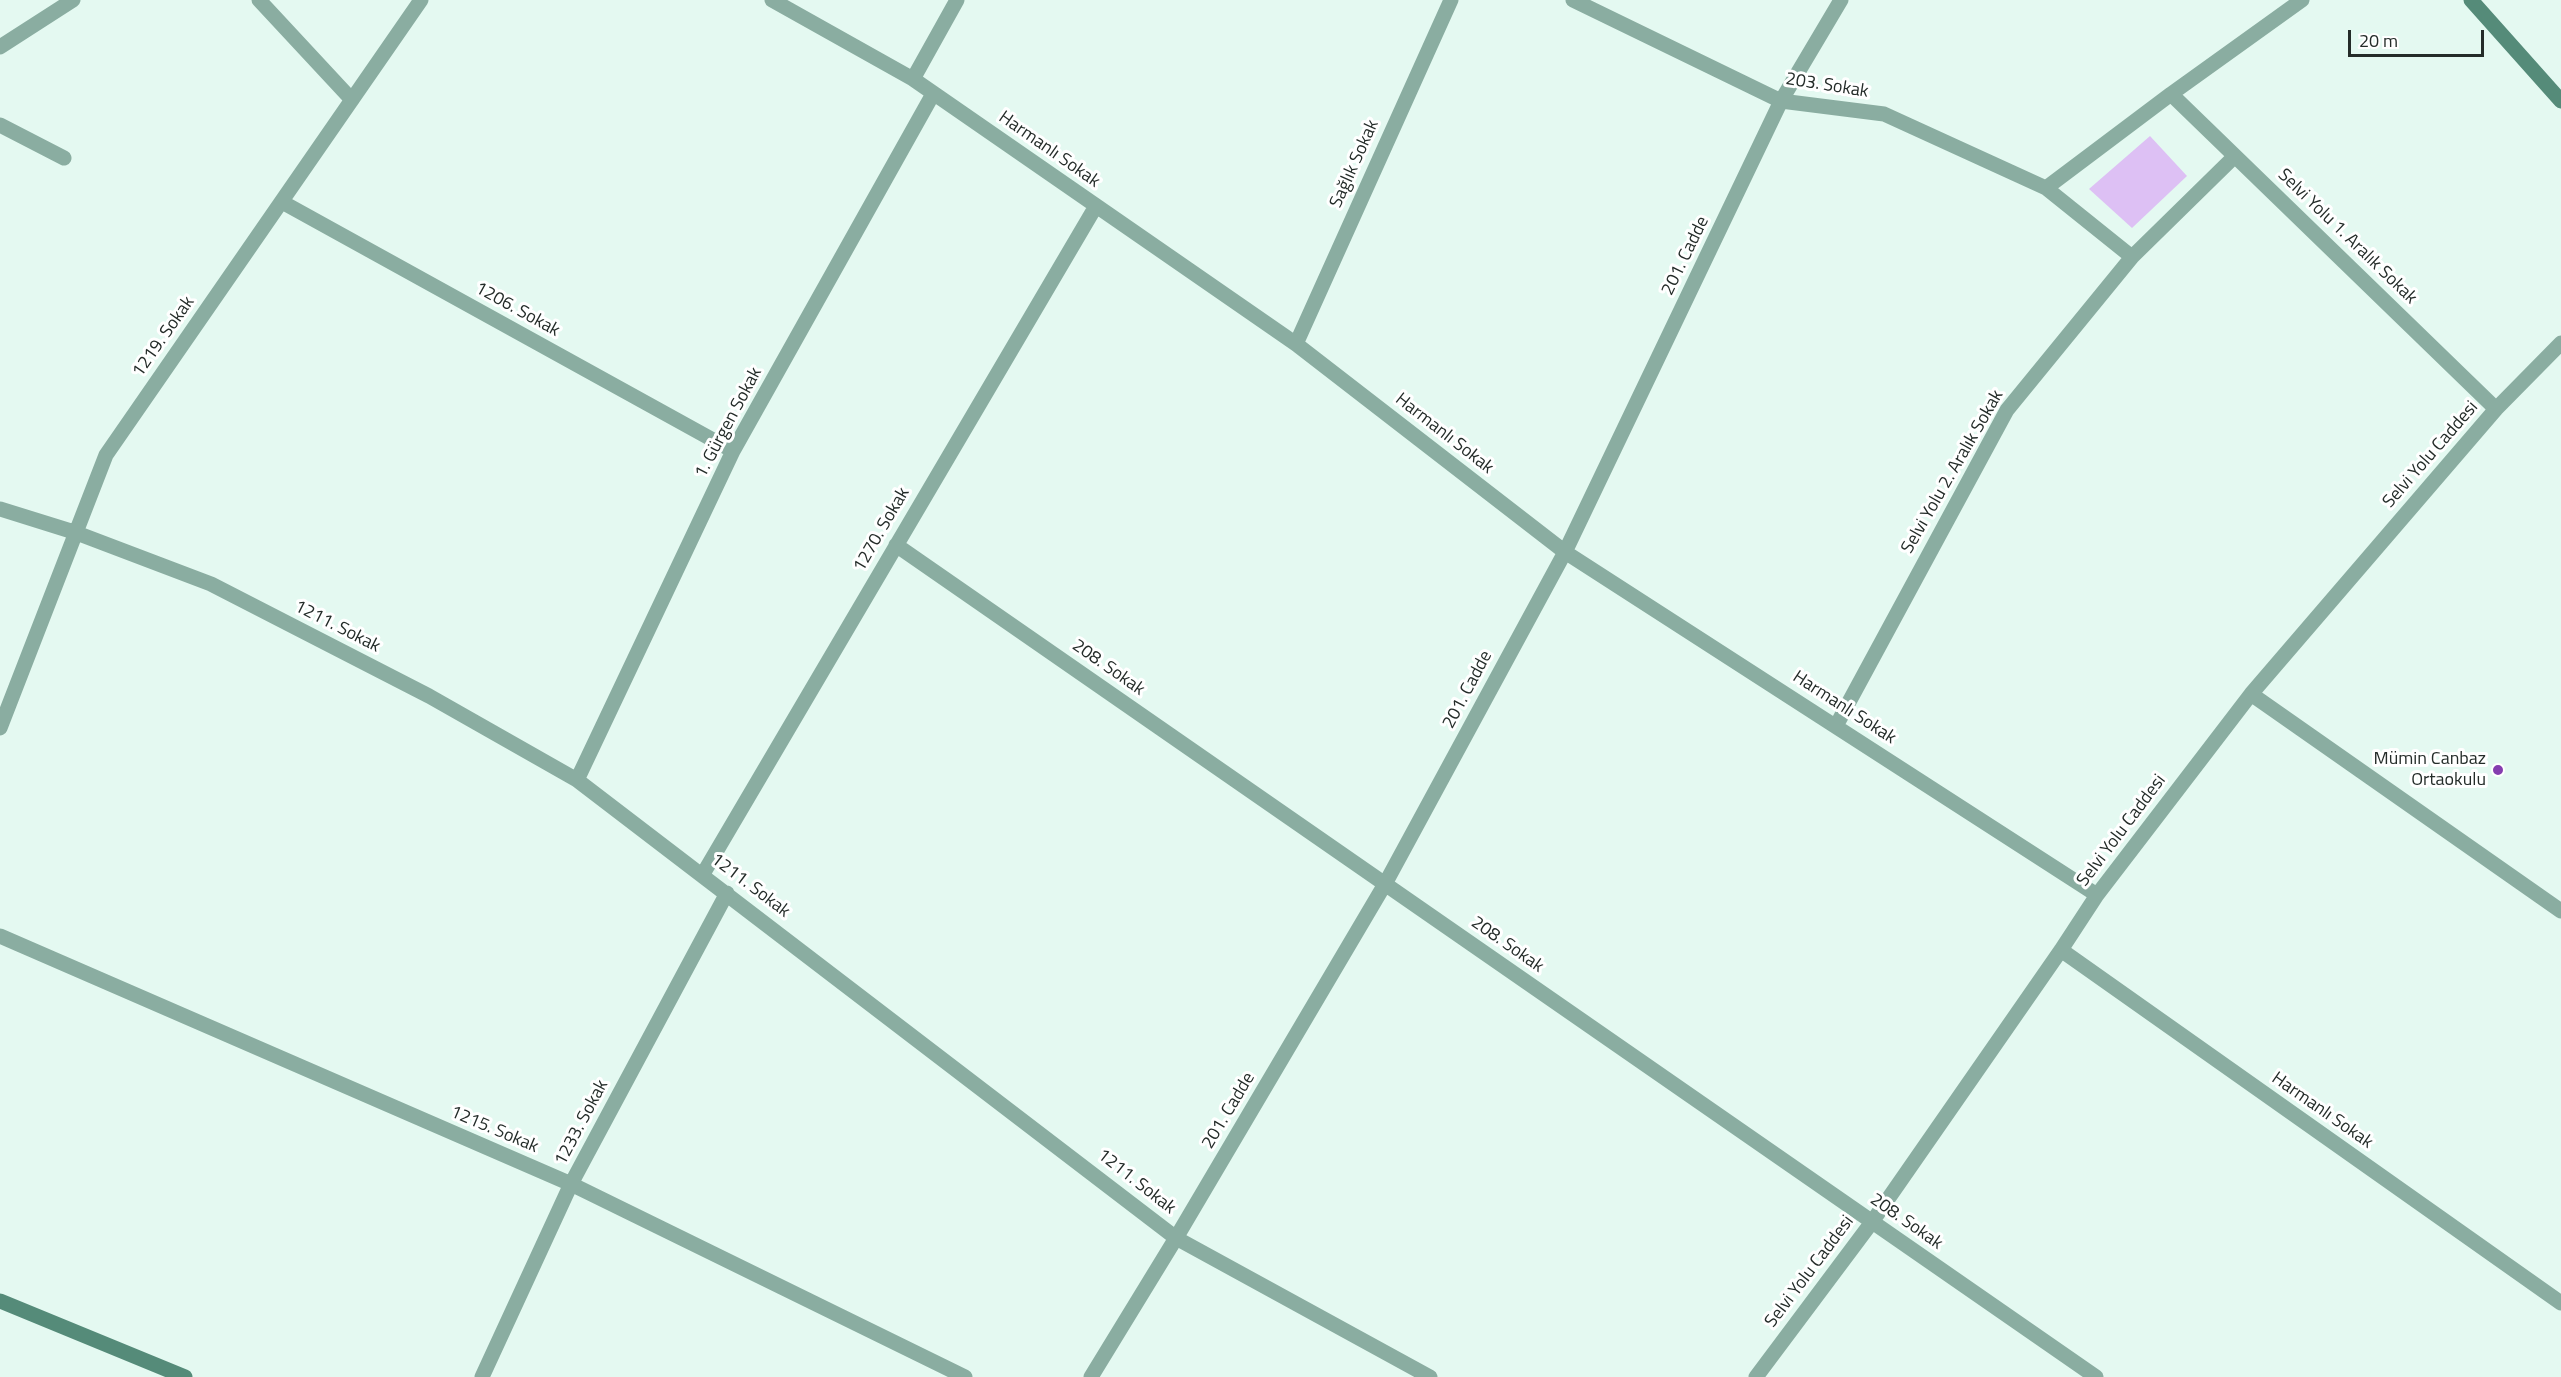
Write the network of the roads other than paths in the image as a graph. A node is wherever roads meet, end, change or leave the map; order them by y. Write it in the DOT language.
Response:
graph roads {
  1 [pos="73,0"];
  2 [pos="259,0"];
  3 [pos="421,0"];
  4 [pos="772,0"];
  5 [pos="957,0"];
  6 [pos="1451,0"];
  7 [pos="1573,0"];
  8 [pos="1841,0"];
  9 [pos="2302,0"];
  10 [pos="2471,0"];
  11 [pos="0,47"];
  12 [pos="913,79"];
  13 [pos="933,93"];
  14 [pos="2171,93"];
  15 [pos="352,100"];
  16 [pos="1781,101"];
  17 [pos="2561,101"];
  18 [pos="0,125"];
  19 [pos="2235,156"];
  20 [pos="64,158"];
  21 [pos="2046,188"];
  22 [pos="282,202"];
  23 [pos="1096,206"];
  24 [pos="2132,257"];
  25 [pos="2561,343"];
  26 [pos="1296,344"];
  27 [pos="2496,409"];
  28 [pos="733,451"];
  29 [pos="0,509"];
  30 [pos="74,532"];
  31 [pos="896,545"];
  32 [pos="1565,552"];
  33 [pos="2251,694"];
  34 [pos="1836,726"];
  35 [pos="0,728"];
  36 [pos="577,780"];
  37 [pos="703,874"];
  38 [pos="1385,884"];
  39 [pos="727,893"];
  40 [pos="2097,895"];
  41 [pos="2561,910"];
  42 [pos="0,936"];
  43 [pos="2061,950"];
  44 [pos="571,1184"];
  45 [pos="1872,1222"];
  46 [pos="1176,1238"];
  47 [pos="0,1301"];
  48 [pos="2561,1303"];
  49 [pos="185,1377"];
  50 [pos="482,1377"];
  51 [pos="964,1377"];
  52 [pos="1091,1377"];
  53 [pos="1430,1377"];
  54 [pos="1756,1377"];
  55 [pos="2096,1377"];
  1 -- 11 [label="street"];
  2 -- 15 [label="street"];
  3 -- 15 [label="street, 1219. Sokak"];
  4 -- 12 [label="street, Harmanlı Sokak"];
  5 -- 12 [label="street"];
  6 -- 26 [label="street, Sağlık Sokak"];
  7 -- 16 [label="street, 203. Sokak"];
  8 -- 16 [label="street, 201. Cadde"];
  9 -- 14 [label="street"];
  10 -- 17 [label="main road"];
  12 -- 13 [label="street, Harmanlı Sokak"];
  13 -- 23 [label="street, Harmanlı Sokak"];
  13 -- 28 [label="street, 1. Gürgen Sokak"];
  14 -- 19 [label="street, Selvi Yolu 1. Aralık Sokak"];
  14 -- 21 [label="street"];
  15 -- 22 [label="street, 1219. Sokak"];
  16 -- 21 [label="street, 203. Sokak"];
  16 -- 32 [label="street, 201. Cadde"];
  18 -- 20 [label="street"];
  19 -- 24 [label="street, Selvi Yolu 2. Aralık Sokak"];
  19 -- 27 [label="street, Selvi Yolu 1. Aralık Sokak"];
  21 -- 24 [label="street, 203. Sokak"];
  22 -- 28 [label="street, 1206. Sokak"];
  22 -- 30 [label="street, 1219. Sokak"];
  23 -- 26 [label="street, Harmanlı Sokak"];
  23 -- 31 [label="street, 1270. Sokak"];
  24 -- 34 [label="street, Selvi Yolu 2. Aralık Sokak"];
  25 -- 27 [label="street, Selvi Yolu Caddesi"];
  26 -- 32 [label="street, Harmanlı Sokak"];
  27 -- 33 [label="street, Selvi Yolu Caddesi"];
  28 -- 36 [label="street, 1. Gürgen Sokak"];
  29 -- 30 [label="street, 1211. Sokak"];
  30 -- 35 [label="street, 1219. Sokak"];
  30 -- 36 [label="street, 1211. Sokak"];
  31 -- 37 [label="street, 1270. Sokak"];
  31 -- 38 [label="street, 208. Sokak"];
  32 -- 34 [label="street, Harmanlı Sokak"];
  32 -- 38 [label="street, 201. Cadde"];
  33 -- 40 [label="street, Selvi Yolu Caddesi"];
  33 -- 41 [label="street"];
  34 -- 40 [label="street, Harmanlı Sokak"];
  36 -- 37 [label="street, 1211. Sokak"];
  37 -- 39 [label="street, 1211. Sokak"];
  38 -- 45 [label="street, 208. Sokak"];
  38 -- 46 [label="street, 201. Cadde"];
  39 -- 44 [label="street, 1233. Sokak"];
  39 -- 46 [label="street, 1211. Sokak"];
  40 -- 43 [label="street, Selvi Yolu Caddesi"];
  42 -- 44 [label="street, 1215. Sokak"];
  43 -- 45 [label="street, Selvi Yolu Caddesi"];
  43 -- 48 [label="street, Harmanlı Sokak"];
  44 -- 50 [label="street, 1233. Sokak"];
  44 -- 51 [label="street, 1215. Sokak"];
  45 -- 54 [label="street, Selvi Yolu Caddesi"];
  45 -- 55 [label="street, 208. Sokak"];
  46 -- 52 [label="street, 201. Cadde"];
  46 -- 53 [label="street, 1211. Sokak"];
  47 -- 49 [label="main road"];
}
